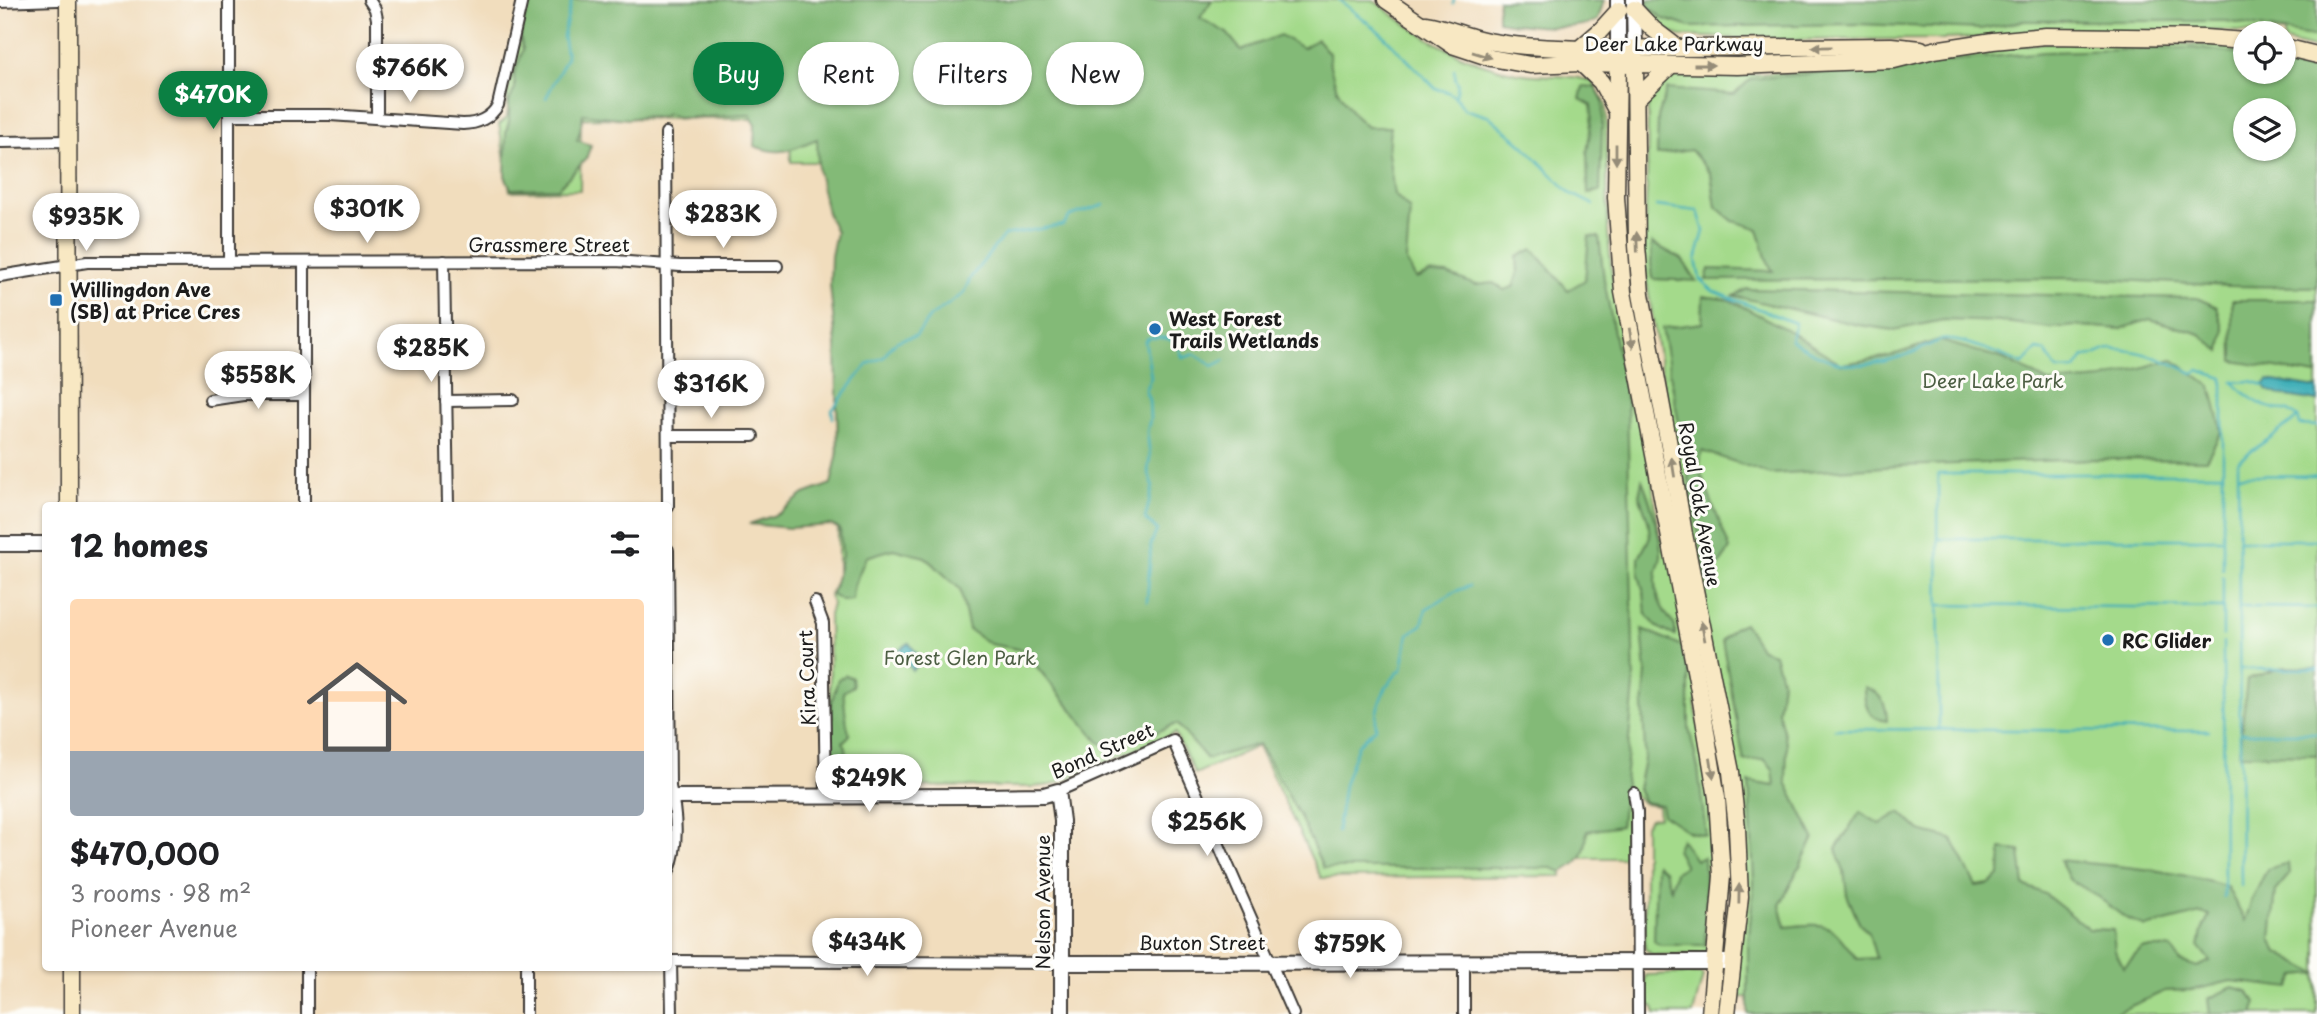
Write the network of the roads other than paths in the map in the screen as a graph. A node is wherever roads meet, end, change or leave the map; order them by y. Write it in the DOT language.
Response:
graph roads {
  1 [pos="58,0"];
  2 [pos="68,0"];
  3 [pos="229,0"];
  4 [pos="369,0"];
  5 [pos="522,0"];
  6 [pos="1386,0"];
  7 [pos="0,2"];
  8 [pos="1626,5"];
  9 [pos="2233,40"];
  10 [pos="1678,48"];
  11 [pos="1934,50"];
  12 [pos="2296,50"];
  13 [pos="2317,55"];
  14 [pos="1580,56"];
  15 [pos="1618,56"];
  16 [pos="1635,56"];
  17 [pos="1671,65"];
  18 [pos="1636,99"];
  19 [pos="1616,110"];
  20 [pos="229,115"];
  21 [pos="377,117"];
  22 [pos="666,133"];
  23 [pos="69,141"];
  24 [pos="0,142"];
  25 [pos="229,261"];
  26 [pos="444,261"];
  27 [pos="304,262"];
  28 [pos="667,264"];
  29 [pos="68,265"];
  30 [pos="777,266"];
  31 [pos="0,276"];
  32 [pos="304,395"];
  33 [pos="210,400"];
  34 [pos="513,400"];
  35 [pos="446,401"];
  36 [pos="668,436"];
  37 [pos="753,436"];
  38 [pos="69,502"];
  39 [pos="304,502"];
  40 [pos="448,502"];
  41 [pos="668,502"];
  42 [pos="1677,536"];
  43 [pos="0,544"];
  44 [pos="42,544"];
  45 [pos="815,603"];
  46 [pos="1058,791"];
  47 [pos="1634,793"];
  48 [pos="827,796"];
  49 [pos="672,797"];
  50 [pos="672,809"];
  51 [pos="672,864"];
  52 [pos="672,961"];
  53 [pos="1271,962"];
  54 [pos="1464,962"];
  55 [pos="1638,962"];
  56 [pos="1724,962"];
  57 [pos="1062,963"];
  58 [pos="72,971"];
  59 [pos="307,971"];
  60 [pos="526,971"];
  61 [pos="671,971"];
  62 [pos="72,1014"];
  63 [pos="307,1014"];
  64 [pos="526,1014"];
  65 [pos="672,1014"];
  66 [pos="1062,1014"];
  67 [pos="1293,1014"];
  68 [pos="1464,1014"];
  69 [pos="1637,1014"];
  70 [pos="1710,1014"];
  71 [pos="1727,1014"];
  1 -- 7 [label="street"];
  2 -- 23 [label="main road"];
  3 -- 20 [label="street"];
  4 -- 21 [label="street"];
  5 -- 21 [label="street"];
  6 -- 14 [label="main road, Deer Lake Parkway"];
  8 -- 10 [label="main road"];
  8 -- 14 [label="main road"];
  8 -- 15 [label="street, Royal Oak Avenue"];
  8 -- 16 [label="street, Royal Oak Avenue"];
  9 -- 11 [label="main road, Deer Lake Parkway"];
  11 -- 10 [label="main road, Deer Lake Parkway, one-way"];
  10 -- 16 [label="main road, Deer Lake Parkway"];
  17 -- 11 [label="main road, Deer Lake Parkway, one-way"];
  12 -- 13 [label="main road"];
  14 -- 15 [label="main road, Deer Lake Parkway"];
  14 -- 19 [label="main road"];
  15 -- 16 [label="main road, Deer Lake Parkway"];
  15 -- 19 [label="main road, Royal Oak Avenue"];
  16 -- 17 [label="main road, Deer Lake Parkway"];
  16 -- 18 [label="main road, Royal Oak Avenue"];
  17 -- 18 [label="main road"];
  42 -- 18 [label="main road, Royal Oak Avenue, one-way"];
  19 -- 42 [label="main road, Royal Oak Avenue, one-way"];
  20 -- 21 [label="street"];
  20 -- 25 [label="street"];
  22 -- 28 [label="street"];
  23 -- 24 [label="street"];
  23 -- 29 [label="main road"];
  25 -- 27 [label="street, Grassmere Street"];
  25 -- 29 [label="street, Grassmere Street"];
  26 -- 27 [label="street, Grassmere Street"];
  26 -- 28 [label="street, Grassmere Street"];
  26 -- 35 [label="street"];
  27 -- 32 [label="street"];
  28 -- 30 [label="street, Grassmere Street"];
  28 -- 36 [label="street"];
  29 -- 31 [label="street, Grassmere Street"];
  29 -- 38 [label="main road"];
  32 -- 33 [label="street"];
  32 -- 39 [label="street"];
  34 -- 35 [label="street"];
  35 -- 40 [label="street"];
  36 -- 37 [label="street"];
  36 -- 41 [label="street"];
  42 -- 56 [label="main road, Royal Oak Avenue"];
  43 -- 44 [label="street"];
  45 -- 48 [label="street, Kira Court"];
  46 -- 48 [label="street, Bond Street"];
  46 -- 53 [label="street, Bond Street"];
  46 -- 57 [label="street, Nelson Avenue"];
  47 -- 55 [label="street"];
  48 -- 49 [label="street, Bond Street"];
  50 -- 51 [label="street"];
  52 -- 57 [label="street, Buxton Street"];
  53 -- 54 [label="street, Buxton Street"];
  53 -- 57 [label="street, Buxton Street"];
  53 -- 67 [label="street"];
  54 -- 55 [label="street, Buxton Street"];
  54 -- 68 [label="street"];
  55 -- 56 [label="street, Buxton Street"];
  55 -- 69 [label="street"];
  56 -- 70 [label="main road, Royal Oak Avenue"];
  56 -- 71 [label="main road, Royal Oak Avenue"];
  57 -- 66 [label="street, Nelson Avenue"];
  58 -- 62 [label="main road"];
  59 -- 63 [label="street"];
  60 -- 64 [label="street"];
  61 -- 65 [label="street, Buxton Street"];
}
